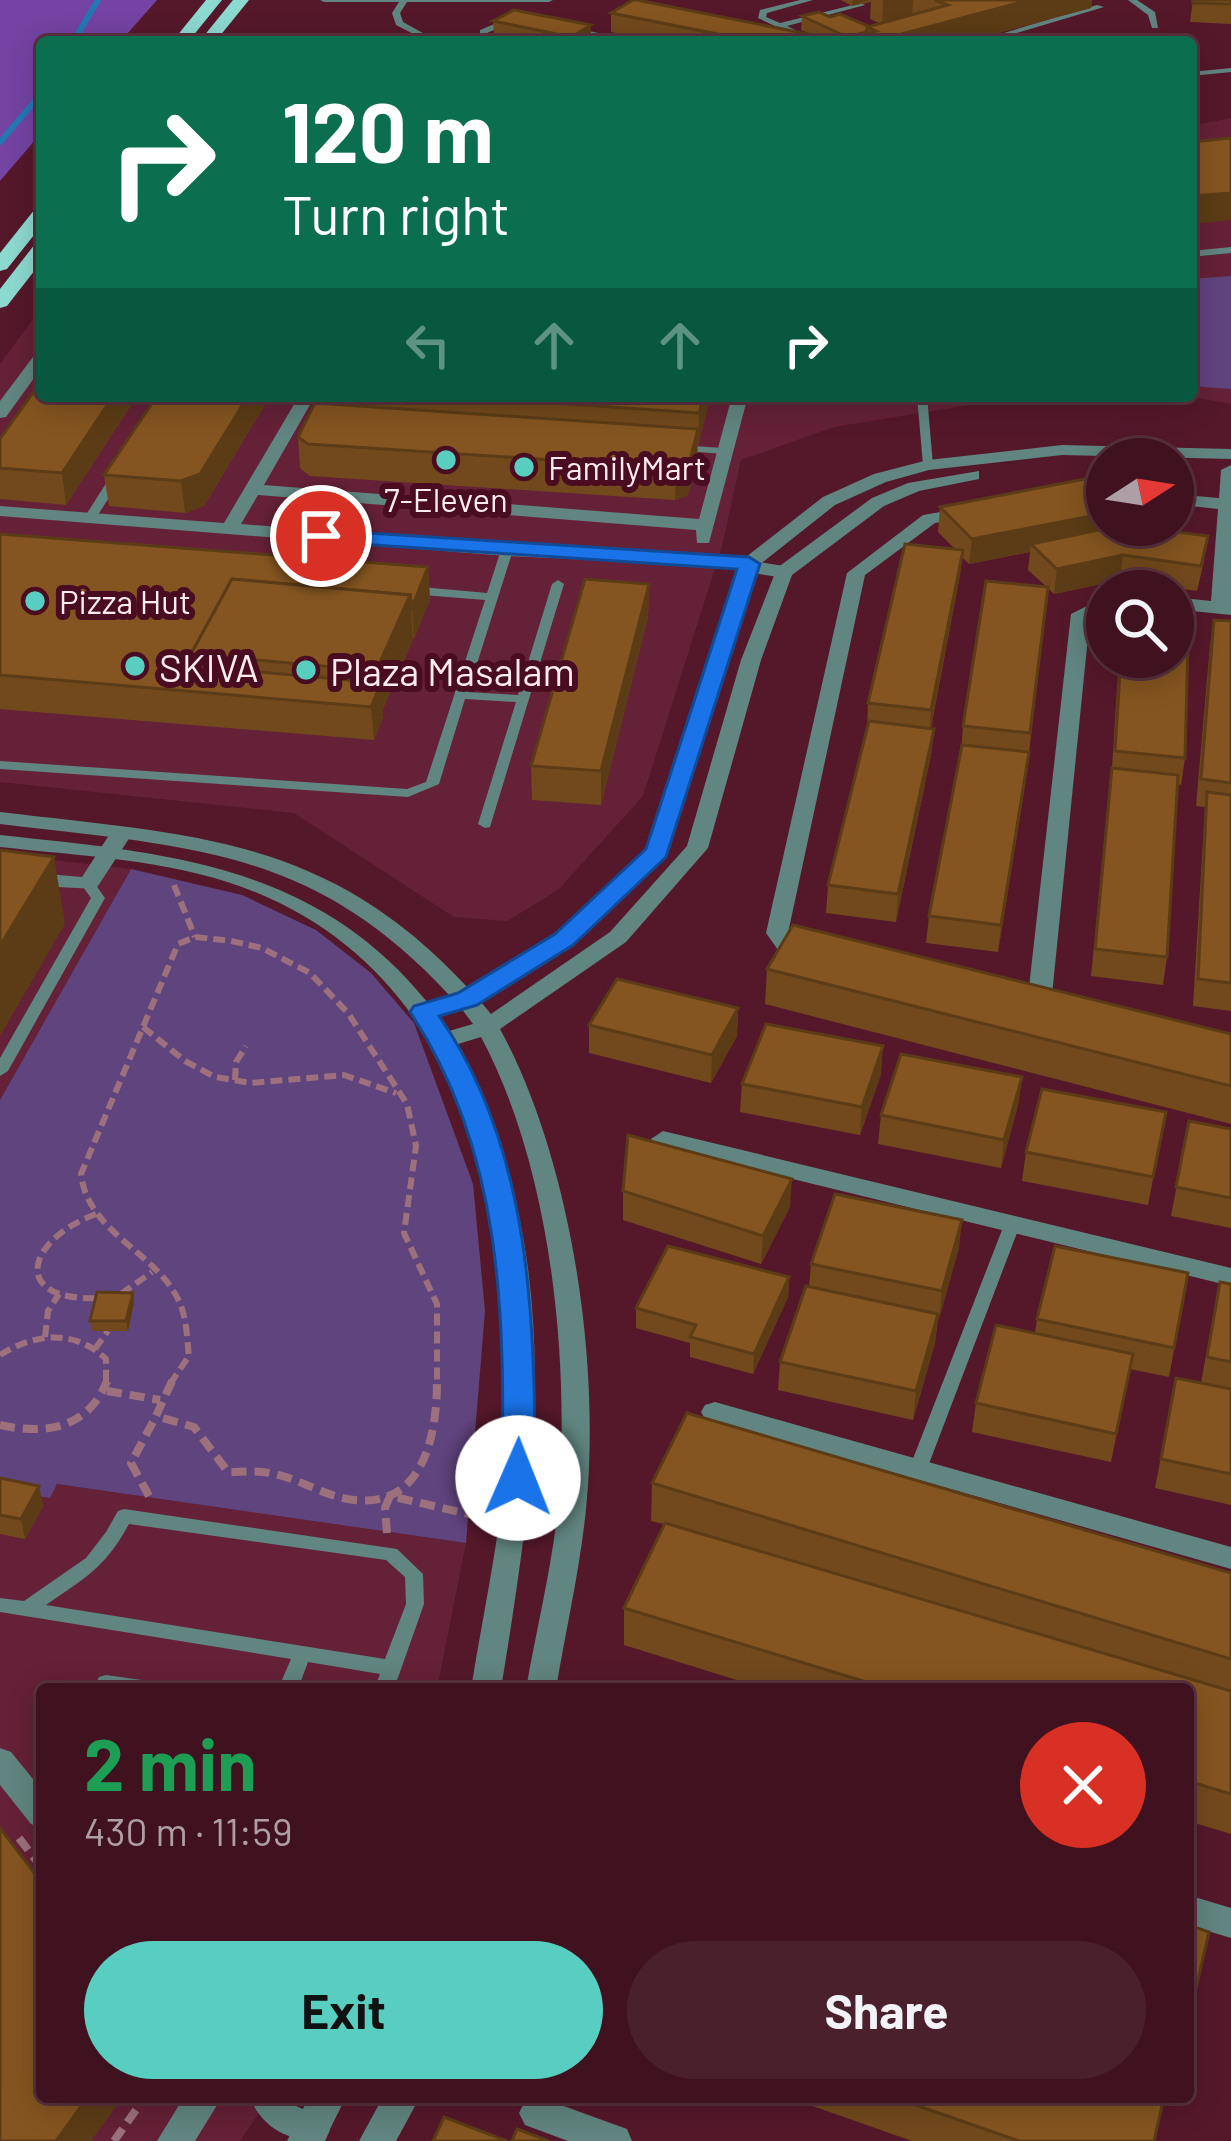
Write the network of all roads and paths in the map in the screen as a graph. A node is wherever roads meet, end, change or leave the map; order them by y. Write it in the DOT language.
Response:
graph roads {
  1 [pos="214,0"];
  2 [pos="257,0"];
  3 [pos="324,0"];
  4 [pos="549,0"];
  5 [pos="809,0"];
  6 [pos="1088,0"];
  7 [pos="1132,0"];
  8 [pos="368,1"];
  9 [pos="239,2"];
  10 [pos="403,2"];
  11 [pos="861,5"];
  12 [pos="529,21"];
  13 [pos="550,25"];
  14 [pos="778,26"];
  15 [pos="1155,26"];
  16 [pos="185,36"];
  17 [pos="212,36"];
  18 [pos="423,36"];
  19 [pos="484,36"];
  20 [pos="595,36"];
  21 [pos="802,36"];
  22 [pos="999,36"];
  23 [pos="1231,70"];
  24 [pos="1197,73"];
  25 [pos="36,220"];
  26 [pos="1231,250"];
  27 [pos="1197,253"];
  28 [pos="36,260"];
  29 [pos="0,265"];
  30 [pos="0,302"];
  31 [pos="36,364"];
  32 [pos="303,402"];
  33 [pos="738,402"];
  34 [pos="923,402"];
  35 [pos="0,413"];
  36 [pos="291,422"];
  37 [pos="314,424"];
  38 [pos="656,447"];
  39 [pos="724,451"];
  40 [pos="1231,454"];
  41 [pos="928,465"];
  42 [pos="1086,465"];
  43 [pos="123,466"];
  44 [pos="1194,467"];
  45 [pos="1230,470"];
  46 [pos="251,489"];
  47 [pos="1194,501"];
  48 [pos="1228,505"];
  49 [pos="997,506"];
  50 [pos="0,512"];
  51 [pos="90,518"];
  52 [pos="703,525"];
  53 [pos="229,530"];
  54 [pos="507,550"];
  55 [pos="703,560"];
  56 [pos="749,564"];
  57 [pos="784,572"];
  58 [pos="558,584"];
  59 [pos="384,588"];
  60 [pos="491,597"];
  61 [pos="1194,605"];
  62 [pos="1225,609"];
  63 [pos="1086,612"];
  64 [pos="460,695"];
  65 [pos="523,699"];
  66 [pos="0,765"];
  67 [pos="0,818"];
  68 [pos="485,824"];
  69 [pos="0,841"];
  70 [pos="115,844"];
  71 [pos="0,877"];
  72 [pos="88,884"];
  73 [pos="177,892"];
  74 [pos="195,937"];
  75 [pos="835,959"];
  76 [pos="467,999"];
  77 [pos="1039,1004"];
  78 [pos="423,1012"];
  79 [pos="143,1027"];
  80 [pos="488,1027"];
  81 [pos="443,1041"];
  82 [pos="246,1046"];
  83 [pos="0,1070"];
  84 [pos="235,1080"];
  85 [pos="399,1094"];
  86 [pos="663,1139"];
  87 [pos="96,1214"];
  88 [pos="1012,1225"];
  89 [pos="152,1272"];
  90 [pos="1231,1277"];
  91 [pos="59,1294"];
  92 [pos="108,1331"];
  93 [pos="45,1337"];
  94 [pos="95,1349"];
  95 [pos="0,1354"];
  96 [pos="107,1391"];
  97 [pos="160,1400"];
  98 [pos="715,1412"];
  99 [pos="157,1416"];
  100 [pos="0,1425"];
  101 [pos="918,1469"];
  102 [pos="390,1496"];
  103 [pos="158,1520"];
  104 [pos="512,1524"];
  105 [pos="391,1554"];
  106 [pos="1231,1558"];
  107 [pos="0,1605"];
  108 [pos="27,1610"];
  109 [pos="303,1652"];
  110 [pos="393,1668"];
  111 [pos="290,1683"];
  112 [pos="387,1683"];
  113 [pos="487,1683"];
  114 [pos="542,1683"];
  115 [pos="0,1761"];
  116 [pos="36,1806"];
  117 [pos="1194,1912"];
  118 [pos="1231,1923"];
  119 [pos="141,2103"];
  120 [pos="200,2103"];
  121 [pos="272,2103"];
  122 [pos="325,2103"];
  123 [pos="399,2103"];
  124 [pos="537,2114"];
  125 [pos="308,2136"];
  126 [pos="115,2141"];
  127 [pos="175,2141"];
  128 [pos="377,2141"];
  129 [pos="614,2141"];
  1 -- 16 [label="main road"];
  2 -- 9 [label="lane"];
  3 -- 8 [label="lane"];
  4 -- 10 [label="lane"];
  5 -- 14 [label="lane"];
  6 -- 22 [label="lane"];
  7 -- 15 [label="lane"];
  8 -- 10 [label="lane"];
  9 -- 17 [label="main road"];
  10 -- 18 [label="lane"];
  11 -- 14 [label="lane"];
  12 -- 19 [label="lane"];
  13 -- 20 [label="lane"];
  14 -- 21 [label="lane"];
  23 -- 24 [label="lane"];
  25 -- 29 [label="main road"];
  26 -- 27 [label="lane"];
  28 -- 30 [label="main road"];
  31 -- 35 [label="street"];
  32 -- 36 [label="street"];
  33 -- 39 [label="street"];
  34 -- 41 [label="lane"];
  36 -- 37 [label="lane"];
  36 -- 46 [label="street"];
  38 -- 39 [label="lane"];
  39 -- 52 [label="street"];
  40 -- 41 [label="street"];
  41 -- 56 [label="street"];
  42 -- 57 [label="street"];
  43 -- 51 [label="lane"];
  44 -- 45 [label="street"];
  45 -- 48 [label="street"];
  46 -- 52 [label="street"];
  46 -- 53 [label="street"];
  47 -- 48 [label="street"];
  48 -- 62 [label="street"];
  49 -- 75 [label="street"];
  50 -- 51 [label="street"];
  51 -- 53 [label="street"];
  52 -- 55 [label="street"];
  53 -- 54 [label="street"];
  54 -- 55 [label="street"];
  54 -- 60 [label="lane"];
  55 -- 56 [label="street"];
  56 -- 57 [label="street"];
  56 -- 76 [label="street"];
  57 -- 80 [label="street"];
  58 -- 65 [label="lane"];
  59 -- 60 [label="lane"];
  60 -- 64 [label="lane"];
  61 -- 62 [label="street"];
  63 -- 77 [label="street"];
  64 -- 65 [label="lane"];
  64 -- 66 [label="lane"];
  65 -- 68 [label="lane"];
  67 -- 70 [label="street"];
  69 -- 70 [label="street"];
  70 -- 72 [label="street"];
  70 -- 76 [label="street"];
  70 -- 78 [label="street"];
  71 -- 72 [label="street"];
  72 -- 83 [label="lane"];
  73 -- 74 [label="path"];
  74 -- 79 [label="path"];
  74 -- 85 [label="path"];
  76 -- 78 [label="street"];
  76 -- 80 [label="street"];
  78 -- 81 [label="street"];
  79 -- 84 [label="path"];
  79 -- 87 [label="path"];
  80 -- 81 [label="street"];
  80 -- 114 [label="street"];
  81 -- 104 [label="street"];
  82 -- 84 [label="path"];
  84 -- 85 [label="path"];
  85 -- 102 [label="path"];
  86 -- 88 [label="street"];
  87 -- 89 [label="path"];
  87 -- 91 [label="path"];
  88 -- 90 [label="street"];
  88 -- 101 [label="lane"];
  89 -- 91 [label="path"];
  89 -- 97 [label="path"];
  91 -- 93 [label="path"];
  92 -- 94 [label="path"];
  93 -- 94 [label="path"];
  93 -- 95 [label="path"];
  94 -- 96 [label="path"];
  96 -- 97 [label="path"];
  96 -- 100 [label="path"];
  97 -- 99 [label="path"];
  98 -- 101 [label="street"];
  99 -- 102 [label="path"];
  99 -- 103 [label="path"];
  101 -- 106 [label="street"];
  102 -- 104 [label="path"];
  102 -- 105 [label="path"];
  103 -- 105 [label="lane"];
  103 -- 108 [label="lane"];
  104 -- 113 [label="street"];
  105 -- 110 [label="lane"];
  107 -- 108 [label="lane"];
  108 -- 109 [label="lane"];
  109 -- 110 [label="lane"];
  109 -- 111 [label="lane"];
  110 -- 112 [label="lane"];
  115 -- 116 [label="street"];
  117 -- 118 [label="street"];
  119 -- 126 [label="path"];
  120 -- 127 [label="street"];
  121 -- 125 [label="street"];
  122 -- 125 [label="street"];
  123 -- 128 [label="street"];
  124 -- 129 [label="street"];
}
